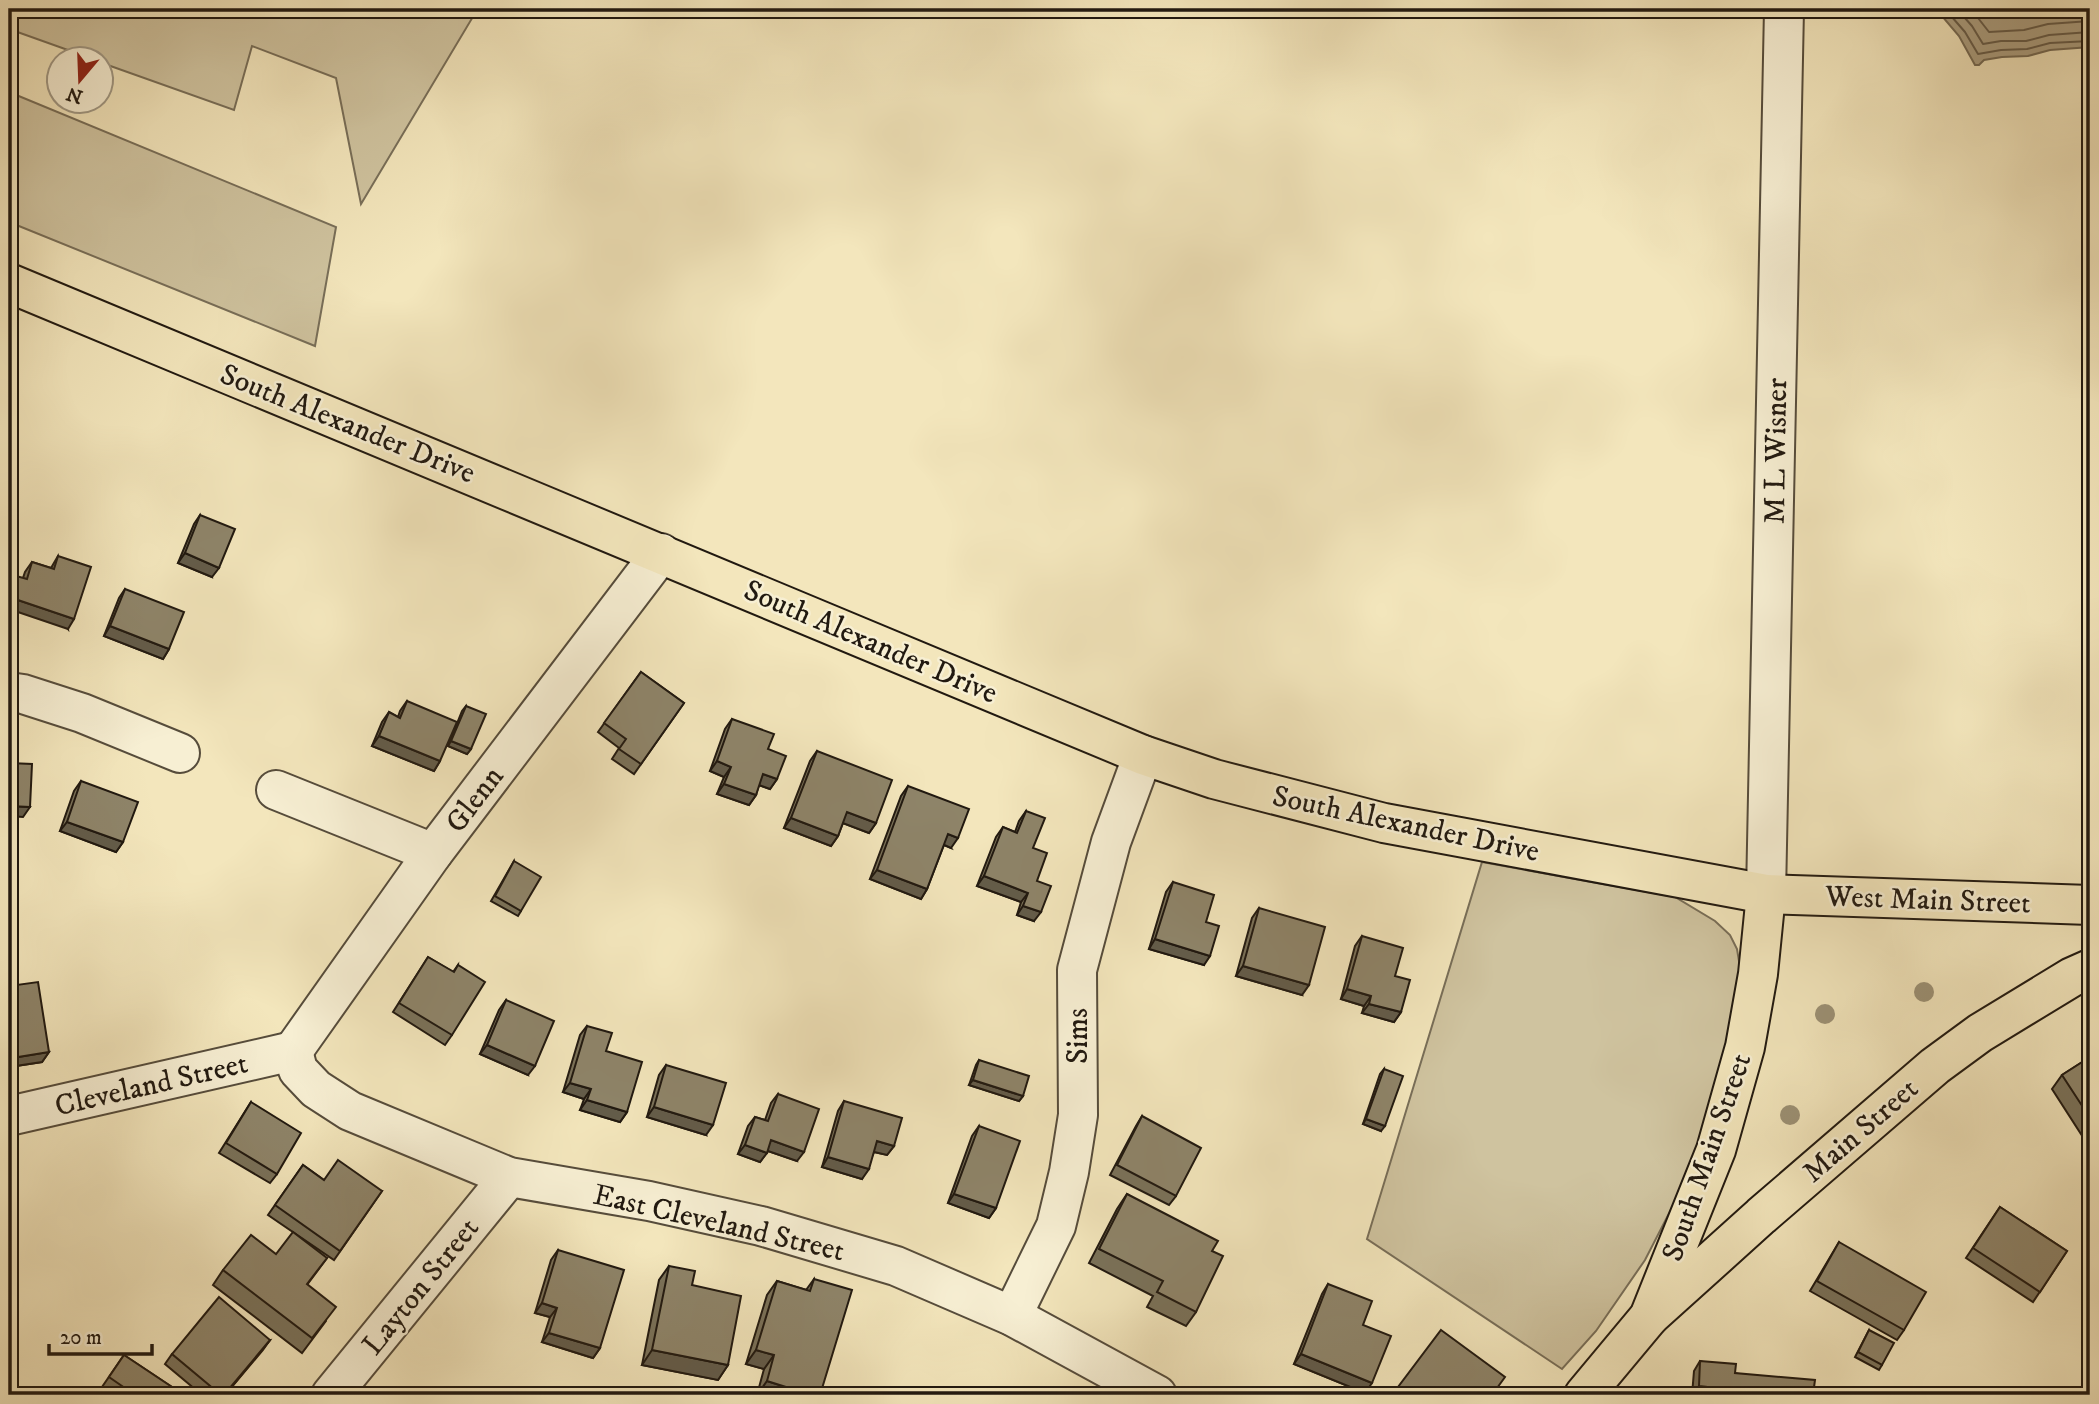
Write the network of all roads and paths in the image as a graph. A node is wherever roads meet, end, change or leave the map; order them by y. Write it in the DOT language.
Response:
graph roads {
  1 [pos="1784,9"];
  2 [pos="9,283"];
  3 [pos="662,553"];
  4 [pos="9,692"];
  5 [pos="180,753"];
  6 [pos="1143,755"];
  7 [pos="276,790"];
  8 [pos="433,853"];
  9 [pos="1766,894"];
  10 [pos="2090,905"];
  11 [pos="2090,969"];
  12 [pos="293,1051"];
  13 [pos="9,1116"];
  14 [pos="509,1177"];
  15 [pos="1012,1315"];
  16 [pos="1649,1317"];
  17 [pos="331,1395"];
  18 [pos="1157,1395"];
  19 [pos="1584,1395"];
  1 -- 9 [label="street, M L Wisner"];
  2 -- 3 [label="main road, South Alexander Drive"];
  3 -- 6 [label="main road, South Alexander Drive"];
  3 -- 8 [label="street, Glenn"];
  4 -- 5 [label="street"];
  6 -- 9 [label="main road, South Alexander Drive"];
  6 -- 15 [label="street, Sims"];
  7 -- 8 [label="street"];
  8 -- 12 [label="street, Glenn"];
  9 -- 10 [label="main road, West Main Street"];
  9 -- 16 [label="main road, South Main Street"];
  11 -- 16 [label="main road, Main Street"];
  12 -- 13 [label="street, Cleveland Street"];
  12 -- 14 [label="street, East Cleveland Street"];
  14 -- 15 [label="street, East Cleveland Street"];
  14 -- 17 [label="street, Layton Street"];
  15 -- 18 [label="street, East Cleveland Street"];
  16 -- 19 [label="main road, South Main Street"];
}
